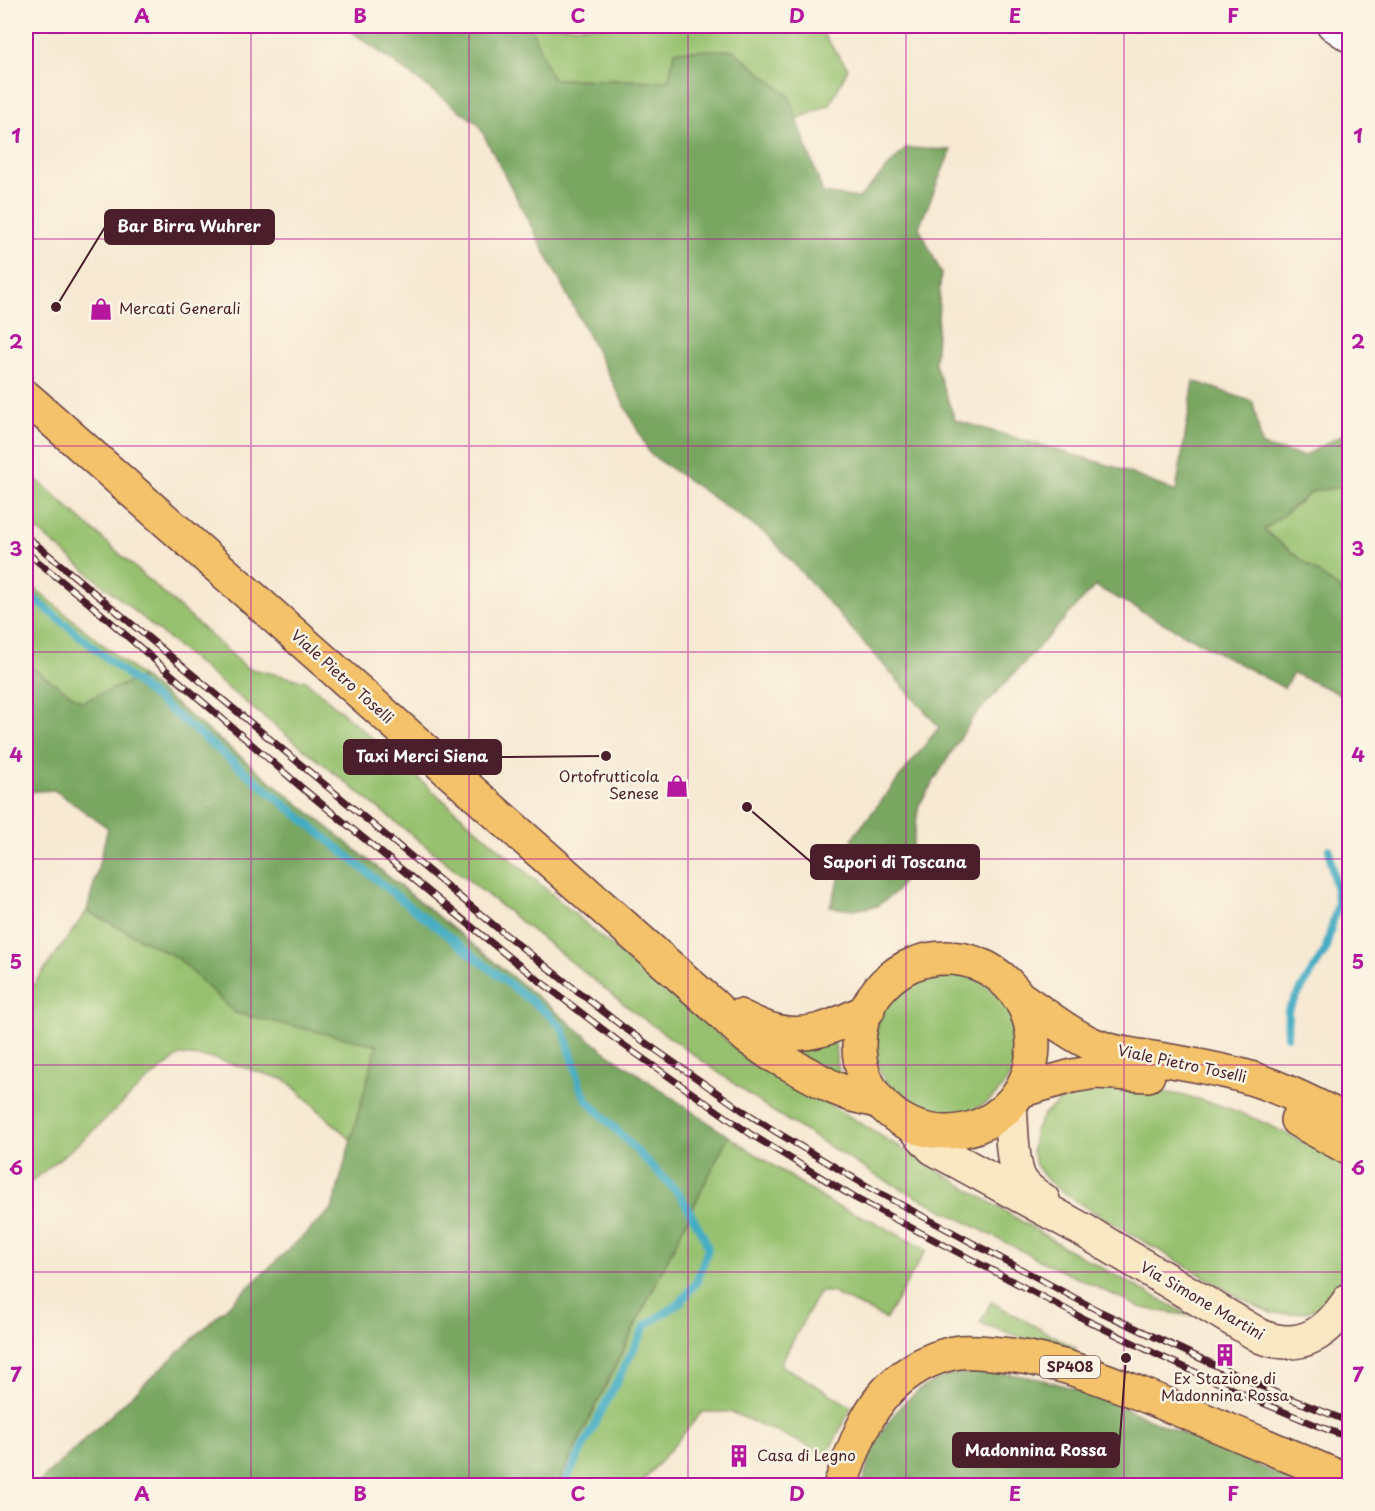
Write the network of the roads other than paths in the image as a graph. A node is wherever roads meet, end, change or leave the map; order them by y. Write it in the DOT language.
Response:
graph roads {
  1 [pos="1331,26"];
  2 [pos="1350,39"];
  3 [pos="26,397"];
  4 [pos="1019,997"];
  5 [pos="713,1005"];
  6 [pos="868,1010"];
  7 [pos="1017,1097"];
  8 [pos="877,1101"];
  9 [pos="1350,1122"];
  10 [pos="913,1126"];
  11 [pos="1350,1149"];
  12 [pos="1083,1230"];
  13 [pos="1344,1307"];
  14 [pos="1350,1482"];
  15 [pos="840,1485"];
  1 -- 2 [label="street"];
  3 -- 5 [label="main road, Viale Pietro Toselli"];
  4 -- 6 [label="main road, Viale Pietro Toselli"];
  4 -- 7 [label="main road, Viale Pietro Toselli"];
  4 -- 9 [label="main road, Viale Pietro Toselli"];
  5 -- 6 [label="main road, Viale Pietro Toselli"];
  5 -- 8 [label="main road, Viale Pietro Toselli"];
  6 -- 8 [label="main road, Viale Pietro Toselli"];
  7 -- 10 [label="main road, Viale Pietro Toselli"];
  7 -- 11 [label="main road, Viale Pietro Toselli"];
  7 -- 12 [label="street, Via Simone Martini"];
  8 -- 10 [label="main road, Viale Pietro Toselli"];
  10 -- 12 [label="street, Via Simone Martini"];
  12 -- 13 [label="street, Via Simone Martini"];
  14 -- 15 [label="main road, SP408"];
}
